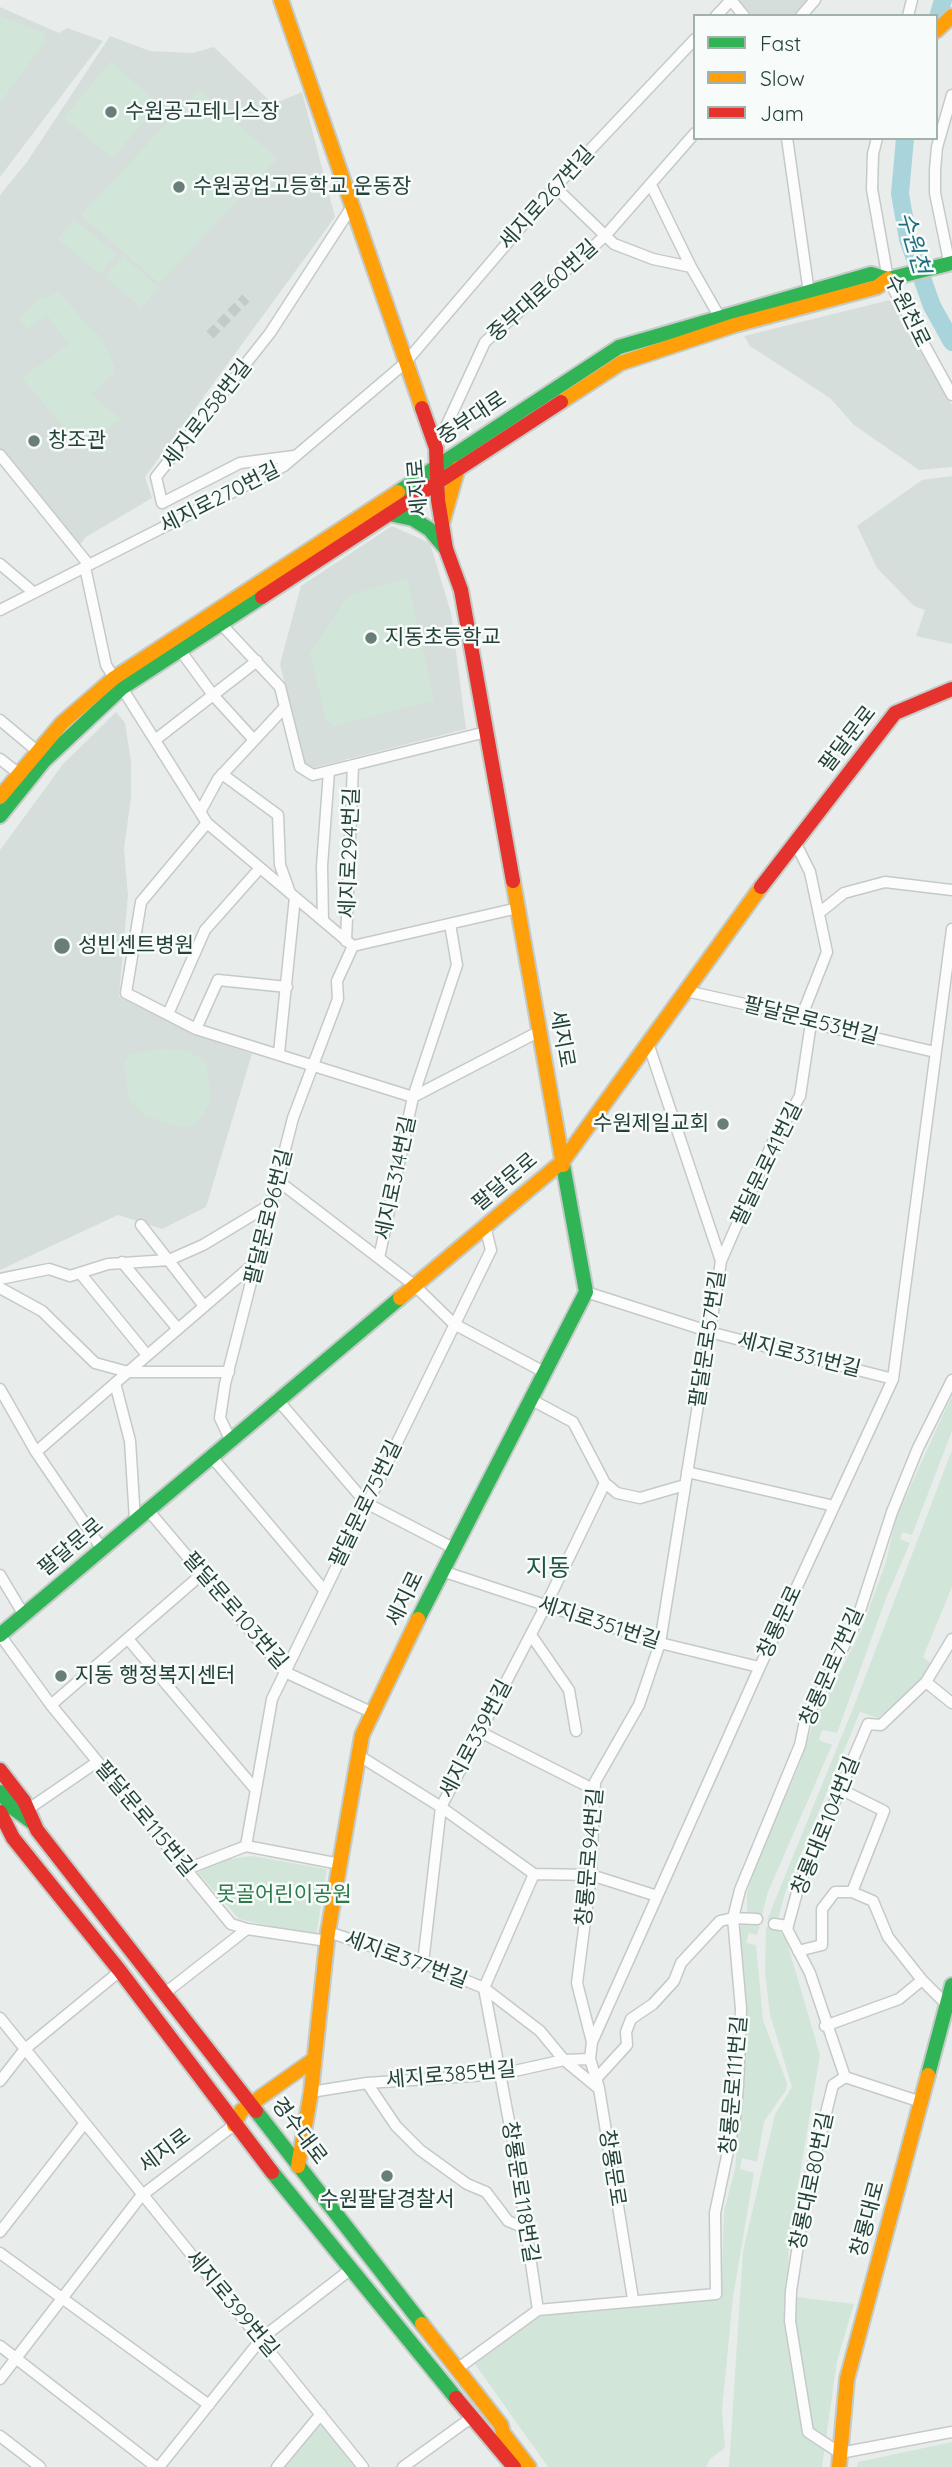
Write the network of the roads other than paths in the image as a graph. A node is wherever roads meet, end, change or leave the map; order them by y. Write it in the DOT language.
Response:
graph roads {
  1 [pos="281,0"];
  2 [pos="731,0"];
  3 [pos="816,0"];
  4 [pos="718,14"];
  5 [pos="742,14"];
  6 [pos="803,14"];
  7 [pos="952,16"];
  8 [pos="938,29"];
  9 [pos="693,40"];
  10 [pos="952,95"];
  11 [pos="693,135"];
  12 [pos="787,140"];
  13 [pos="877,140"];
  14 [pos="651,185"];
  15 [pos="555,187"];
  16 [pos="351,208"];
  17 [pos="605,236"];
  18 [pos="949,265"];
  19 [pos="691,267"];
  20 [pos="894,278"];
  21 [pos="809,293"];
  22 [pos="719,316"];
  23 [pos="405,363"];
  24 [pos="952,395"];
  25 [pos="436,448"];
  26 [pos="0,455"];
  27 [pos="296,456"];
  28 [pos="436,467"];
  29 [pos="458,468"];
  30 [pos="438,483"];
  31 [pos="389,514"];
  32 [pos="442,524"];
  33 [pos="446,549"];
  34 [pos="0,564"];
  35 [pos="87,566"];
  36 [pos="33,592"];
  37 [pos="0,610"];
  38 [pos="222,625"];
  39 [pos="180,650"];
  40 [pos="257,661"];
  41 [pos="118,683"];
  42 [pos="952,689"];
  43 [pos="213,695"];
  44 [pos="285,707"];
  45 [pos="0,720"];
  46 [pos="486,732"];
  47 [pos="155,740"];
  48 [pos="254,740"];
  49 [pos="37,751"];
  50 [pos="0,759"];
  51 [pos="353,765"];
  52 [pos="329,771"];
  53 [pos="18,773"];
  54 [pos="222,774"];
  55 [pos="0,797"];
  56 [pos="200,812"];
  57 [pos="0,817"];
  58 [pos="207,823"];
  59 [pos="795,842"];
  60 [pos="260,868"];
  61 [pos="952,890"];
  62 [pos="293,895"];
  63 [pos="518,908"];
  64 [pos="819,913"];
  65 [pos="323,921"];
  66 [pos="450,923"];
  67 [pos="952,929"];
  68 [pos="350,944"];
  69 [pos="287,987"];
  70 [pos="686,991"];
  71 [pos="168,1014"];
  72 [pos="806,1021"];
  73 [pos="196,1029"];
  74 [pos="540,1031"];
  75 [pos="649,1043"];
  76 [pos="935,1052"];
  77 [pos="279,1053"];
  78 [pos="313,1063"];
  79 [pos="413,1097"];
  80 [pos="563,1161"];
  81 [pos="277,1180"];
  82 [pos="271,1204"];
  83 [pos="141,1225"];
  84 [pos="485,1226"];
  85 [pos="379,1258"];
  86 [pos="169,1260"];
  87 [pos="258,1260"];
  88 [pos="721,1261"];
  89 [pos="122,1262"];
  90 [pos="80,1273"];
  91 [pos="0,1279"];
  92 [pos="414,1285"];
  93 [pos="0,1288"];
  94 [pos="586,1292"];
  95 [pos="204,1306"];
  96 [pos="454,1324"];
  97 [pos="178,1328"];
  98 [pos="709,1332"];
  99 [pos="148,1355"];
  100 [pos="229,1371"];
  101 [pos="128,1372"];
  102 [pos="544,1372"];
  103 [pos="893,1379"];
  104 [pos="952,1380"];
  105 [pos="116,1383"];
  106 [pos="0,1389"];
  107 [pos="277,1399"];
  108 [pos="530,1399"];
  109 [pos="230,1440"];
  110 [pos="36,1451"];
  111 [pos="211,1457"];
  112 [pos="687,1472"];
  113 [pos="605,1483"];
  114 [pos="685,1485"];
  115 [pos="366,1503"];
  116 [pos="834,1506"];
  117 [pos="148,1510"];
  118 [pos="135,1520"];
  119 [pos="453,1548"];
  120 [pos="102,1549"];
  121 [pos="442,1571"];
  122 [pos="202,1574"];
  123 [pos="0,1575"];
  124 [pos="324,1590"];
  125 [pos="545,1607"];
  126 [pos="24,1615"];
  127 [pos="531,1634"];
  128 [pos="0,1635"];
  129 [pos="128,1639"];
  130 [pos="952,1639"];
  131 [pos="660,1643"];
  132 [pos="759,1667"];
  133 [pos="285,1672"];
  134 [pos="926,1682"];
  135 [pos="952,1703"];
  136 [pos="51,1705"];
  137 [pos="373,1713"];
  138 [pos="576,1731"];
  139 [pos="480,1732"];
  140 [pos="358,1755"];
  141 [pos="97,1762"];
  142 [pos="0,1770"];
  143 [pos="841,1789"];
  144 [pos="256,1790"];
  145 [pos="595,1790"];
  146 [pos="0,1792"];
  147 [pos="441,1807"];
  148 [pos="0,1812"];
  149 [pos="30,1816"];
  150 [pos="4,1832"];
  151 [pos="246,1846"];
  152 [pos="340,1864"];
  153 [pos="187,1869"];
  154 [pos="534,1874"];
  155 [pos="591,1875"];
  156 [pos="852,1892"];
  157 [pos="657,1896"];
  158 [pos="733,1918"];
  159 [pos="757,1919"];
  160 [pos="774,1924"];
  161 [pos="788,1928"];
  162 [pos="247,1929"];
  163 [pos="327,1937"];
  164 [pos="798,1951"];
  165 [pos="423,1963"];
  166 [pos="120,1970"];
  167 [pos="922,1980"];
  168 [pos="952,1985"];
  169 [pos="484,1988"];
  170 [pos="165,1993"];
  171 [pos="946,2004"];
  172 [pos="0,2018"];
  173 [pos="825,2026"];
  174 [pos="592,2042"];
  175 [pos="25,2049"];
  176 [pos="590,2059"];
  177 [pos="313,2060"];
  178 [pos="564,2060"];
  179 [pos="501,2074"];
  180 [pos="845,2077"];
  181 [pos="0,2081"];
  182 [pos="367,2083"];
  183 [pos="597,2084"];
  184 [pos="311,2092"];
  185 [pos="921,2102"];
  186 [pos="252,2103"];
  187 [pos="84,2124"];
  188 [pos="234,2125"];
  189 [pos="298,2166"];
  190 [pos="141,2196"];
  191 [pos="527,2229"];
  192 [pos="0,2232"];
  193 [pos="0,2253"];
  194 [pos="351,2269"];
  195 [pos="61,2297"];
  196 [pos="633,2299"];
  197 [pos="538,2310"];
  198 [pos="262,2338"];
  199 [pos="0,2346"];
  200 [pos="16,2358"];
  201 [pos="457,2368"];
  202 [pos="0,2379"];
  203 [pos="209,2405"];
  204 [pos="321,2414"];
  205 [pos="471,2418"];
  206 [pos="501,2425"];
  207 [pos="952,2432"];
  208 [pos="0,2436"];
  209 [pos="487,2437"];
  210 [pos="840,2460"];
  211 [pos="40,2467"];
  212 [pos="158,2467"];
  213 [pos="278,2467"];
  214 [pos="363,2467"];
  215 [pos="403,2467"];
  216 [pos="505,2467"];
  217 [pos="514,2467"];
  218 [pos="529,2467"];
  219 [pos="538,2467"];
  1 -- 16 [label="street, 세지로"];
  2 -- 4 [label="street"];
  2 -- 5 [label="street"];
  3 -- 6 [label="street"];
  7 -- 8 [label="street"];
  9 -- 15 [label="street, 세지로267번길"];
  10 -- 18 [label="street"];
  11 -- 14 [label="street, 중부대로60번길"];
  12 -- 21 [label="street"];
  13 -- 20 [label="street, 수원천로"];
  14 -- 17 [label="street, 중부대로60번길"];
  14 -- 19 [label="street"];
  15 -- 17 [label="street"];
  15 -- 23 [label="street, 세지로267번길"];
  16 -- 23 [label="street, 세지로"];
  16 -- 27 [label="street, 세지로258번길"];
  17 -- 19 [label="street"];
  17 -- 25 [label="street, 중부대로60번길"];
  18 -- 20 [label="street, 중부대로"];
  19 -- 22 [label="street"];
  20 -- 21 [label="street, 중부대로"];
  20 -- 24 [label="street, 수원천로"];
  20 -- 29 [label="street, 중부대로"];
  21 -- 22 [label="street, 중부대로"];
  22 -- 28 [label="street, 중부대로"];
  23 -- 25 [label="street, 세지로"];
  23 -- 27 [label="street, 세지로270번길"];
  25 -- 28 [label="street, 세지로"];
  26 -- 35 [label="street"];
  27 -- 35 [label="street, 세지로270번길"];
  28 -- 30 [label="street, 세지로"];
  28 -- 41 [label="street, 중부대로"];
  29 -- 30 [label="street, 중부대로"];
  29 -- 32 [label="street"];
  30 -- 31 [label="street, 중부대로"];
  30 -- 32 [label="street, 세지로"];
  31 -- 33 [label="street"];
  31 -- 38 [label="street, 중부대로"];
  32 -- 33 [label="street, 세지로"];
  33 -- 46 [label="street, 세지로"];
  34 -- 36 [label="street"];
  35 -- 36 [label="street, 세지로270번길"];
  35 -- 41 [label="street"];
  36 -- 37 [label="street, 세지로270번길"];
  38 -- 39 [label="street, 중부대로"];
  38 -- 40 [label="street"];
  39 -- 41 [label="street, 중부대로"];
  39 -- 43 [label="street"];
  40 -- 43 [label="street"];
  40 -- 44 [label="street"];
  41 -- 47 [label="street"];
  41 -- 49 [label="street, 중부대로"];
  41 -- 57 [label="street, 중부대로"];
  42 -- 59 [label="street, 팔달문로"];
  43 -- 47 [label="street"];
  43 -- 48 [label="street"];
  44 -- 48 [label="street"];
  44 -- 52 [label="street, 세지로294번길"];
  45 -- 49 [label="street"];
  46 -- 51 [label="street, 세지로294번길"];
  46 -- 63 [label="street, 세지로"];
  47 -- 56 [label="street"];
  48 -- 54 [label="street"];
  49 -- 53 [label="street, 중부대로"];
  50 -- 53 [label="street"];
  51 -- 52 [label="street, 세지로294번길"];
  51 -- 68 [label="street, 세지로294번길"];
  52 -- 65 [label="street"];
  53 -- 55 [label="street, 중부대로"];
  54 -- 56 [label="street"];
  54 -- 62 [label="street"];
  56 -- 58 [label="street"];
  58 -- 60 [label="street"];
  58 -- 71 [label="street, 세지로314번길"];
  59 -- 64 [label="street, 팔달문로41번길"];
  59 -- 70 [label="street, 팔달문로"];
  60 -- 62 [label="street"];
  60 -- 71 [label="street"];
  61 -- 64 [label="street"];
  62 -- 65 [label="street"];
  62 -- 69 [label="street"];
  63 -- 66 [label="street"];
  63 -- 74 [label="street, 세지로"];
  64 -- 72 [label="street, 팔달문로41번길"];
  65 -- 68 [label="street"];
  66 -- 68 [label="street"];
  66 -- 79 [label="street, 세지로314번길"];
  67 -- 76 [label="street, 창룡문로"];
  68 -- 78 [label="street, 팔달문로96번길"];
  69 -- 73 [label="street"];
  69 -- 77 [label="street"];
  70 -- 72 [label="street, 팔달문로53번길"];
  70 -- 75 [label="street, 팔달문로"];
  71 -- 73 [label="street, 세지로314번길"];
  72 -- 76 [label="street, 팔달문로53번길"];
  72 -- 88 [label="street, 팔달문로41번길"];
  73 -- 77 [label="street, 세지로314번길"];
  74 -- 79 [label="street, 세지로314번길"];
  74 -- 80 [label="street, 세지로"];
  75 -- 80 [label="street, 팔달문로"];
  75 -- 88 [label="street, 팔달문로57번길"];
  76 -- 103 [label="street, 창룡문로"];
  77 -- 78 [label="street, 세지로314번길"];
  78 -- 79 [label="street, 세지로314번길"];
  78 -- 81 [label="street, 팔달문로96번길"];
  79 -- 85 [label="street, 세지로314번길"];
  80 -- 84 [label="street, 팔달문로"];
  80 -- 94 [label="street, 세지로"];
  81 -- 82 [label="street, 팔달문로96번길"];
  81 -- 85 [label="street"];
  82 -- 86 [label="street"];
  82 -- 87 [label="street, 팔달문로96번길"];
  83 -- 86 [label="street"];
  84 -- 92 [label="street, 팔달문로"];
  84 -- 96 [label="street, 팔달문로75번길"];
  85 -- 92 [label="street"];
  86 -- 89 [label="street"];
  86 -- 95 [label="street"];
  87 -- 95 [label="street"];
  87 -- 100 [label="street, 팔달문로96번길"];
  88 -- 98 [label="street, 팔달문로57번길"];
  89 -- 90 [label="street"];
  89 -- 97 [label="street"];
  90 -- 91 [label="street"];
  90 -- 99 [label="street"];
  92 -- 96 [label="street"];
  92 -- 107 [label="street, 팔달문로"];
  93 -- 101 [label="street"];
  94 -- 98 [label="street, 세지로331번길"];
  94 -- 102 [label="street, 세지로"];
  95 -- 97 [label="street"];
  96 -- 102 [label="street"];
  96 -- 115 [label="street, 팔달문로75번길"];
  97 -- 99 [label="street"];
  98 -- 103 [label="street, 세지로331번길"];
  98 -- 112 [label="street, 팔달문로57번길"];
  99 -- 101 [label="street"];
  100 -- 101 [label="street"];
  100 -- 109 [label="street, 팔달문로96번길"];
  101 -- 105 [label="street"];
  102 -- 108 [label="street, 세지로"];
  103 -- 116 [label="street, 창룡문로"];
  104 -- 158 [label="street, 창룡문로7번길"];
  105 -- 110 [label="street"];
  105 -- 118 [label="street"];
  106 -- 110 [label="street"];
  107 -- 109 [label="street, 팔달문로"];
  107 -- 115 [label="street"];
  108 -- 113 [label="street"];
  108 -- 119 [label="street, 세지로"];
  109 -- 111 [label="street, 팔달문로"];
  110 -- 120 [label="street"];
  111 -- 117 [label="street, 팔달문로"];
  111 -- 124 [label="street"];
  112 -- 114 [label="street, 팔달문로57번길"];
  112 -- 116 [label="street"];
  113 -- 114 [label="street"];
  113 -- 125 [label="street, 세지로339번길"];
  114 -- 131 [label="street, 팔달문로57번길"];
  115 -- 119 [label="street"];
  115 -- 124 [label="street, 팔달문로75번길"];
  116 -- 132 [label="street, 창룡문로"];
  117 -- 118 [label="street, 팔달문로"];
  117 -- 122 [label="street, 팔달문로103번길"];
  118 -- 120 [label="street, 팔달문로"];
  119 -- 121 [label="street, 세지로"];
  120 -- 126 [label="street, 팔달문로"];
  121 -- 125 [label="street, 세지로351번길"];
  121 -- 137 [label="street, 세지로"];
  122 -- 129 [label="street"];
  122 -- 133 [label="street, 팔달문로103번길"];
  123 -- 126 [label="street"];
  124 -- 133 [label="street, 팔달문로75번길"];
  125 -- 127 [label="street, 세지로339번길"];
  125 -- 131 [label="street, 세지로351번길"];
  126 -- 128 [label="street, 팔달문로"];
  127 -- 138 [label="street"];
  127 -- 139 [label="street, 세지로339번길"];
  128 -- 136 [label="street, 팔달문로115번길"];
  129 -- 136 [label="street"];
  129 -- 144 [label="street"];
  130 -- 134 [label="street"];
  131 -- 132 [label="street, 세지로351번길"];
  131 -- 145 [label="street, 창룡문로94번길"];
  132 -- 157 [label="street, 창룡문로"];
  133 -- 137 [label="street, 팔달문로103번길"];
  133 -- 144 [label="street, 팔달문로75번길"];
  134 -- 135 [label="street"];
  134 -- 143 [label="street, 창룡대로104번길"];
  136 -- 141 [label="street, 팔달문로115번길"];
  137 -- 140 [label="street, 세지로"];
  139 -- 145 [label="street"];
  139 -- 147 [label="street, 세지로339번길"];
  140 -- 147 [label="street"];
  140 -- 152 [label="street, 세지로"];
  141 -- 149 [label="street"];
  141 -- 153 [label="street, 팔달문로115번길"];
  142 -- 149 [label="street, 경수대로"];
  143 -- 156 [label="street"];
  143 -- 161 [label="street, 창룡대로104번길"];
  144 -- 151 [label="street, 팔달문로75번길"];
  145 -- 155 [label="street, 창룡문로94번길"];
  146 -- 149 [label="street, 경수대로"];
  147 -- 154 [label="street"];
  147 -- 165 [label="street, 세지로339번길"];
  148 -- 150 [label="street"];
  149 -- 170 [label="street, 경수대로"];
  150 -- 166 [label="street"];
  151 -- 152 [label="street"];
  151 -- 153 [label="street"];
  152 -- 163 [label="street, 세지로"];
  153 -- 162 [label="street, 팔달문로115번길"];
  154 -- 155 [label="street"];
  154 -- 169 [label="street"];
  155 -- 157 [label="street"];
  155 -- 174 [label="street, 창룡문로94번길"];
  156 -- 164 [label="street"];
  156 -- 167 [label="street"];
  157 -- 174 [label="street, 창룡문로"];
  158 -- 159 [label="street"];
  158 -- 183 [label="street"];
  158 -- 196 [label="street, 창룡문로111번길"];
  160 -- 161 [label="street"];
  161 -- 164 [label="street"];
  162 -- 163 [label="street, 팔달문로115번길"];
  162 -- 170 [label="street"];
  163 -- 165 [label="street, 세지로377번길"];
  163 -- 177 [label="street, 세지로"];
  164 -- 173 [label="street"];
  165 -- 169 [label="street, 세지로377번길"];
  166 -- 175 [label="street"];
  166 -- 188 [label="street"];
  167 -- 171 [label="street"];
  167 -- 173 [label="street"];
  168 -- 171 [label="street, 창룡대로"];
  169 -- 178 [label="street, 세지로377번길"];
  169 -- 179 [label="street, 세지로377번길"];
  170 -- 186 [label="street, 경수대로"];
  171 -- 185 [label="street, 창룡대로"];
  172 -- 175 [label="street, 세지로399번길"];
  173 -- 180 [label="street"];
  174 -- 176 [label="street, 창룡문로"];
  175 -- 181 [label="street"];
  175 -- 187 [label="street, 세지로399번길"];
  176 -- 178 [label="street, 세지로385번길"];
  176 -- 183 [label="street, 창룡문로"];
  177 -- 184 [label="street, 세지로"];
  177 -- 186 [label="street, 세지로"];
  178 -- 179 [label="street, 세지로385번길"];
  178 -- 183 [label="street, 세지로377번길"];
  179 -- 182 [label="street, 세지로385번길"];
  179 -- 191 [label="street, 창룡문로118번길"];
  180 -- 185 [label="street"];
  180 -- 210 [label="street, 창룡대로80번길"];
  182 -- 184 [label="street, 세지로385번길"];
  182 -- 191 [label="street"];
  183 -- 196 [label="street, 창룡문로"];
  184 -- 189 [label="street, 세지로"];
  185 -- 210 [label="street, 창룡대로"];
  186 -- 188 [label="street, 세지로"];
  186 -- 189 [label="street, 경수대로"];
  187 -- 190 [label="street, 세지로399번길"];
  187 -- 192 [label="street"];
  188 -- 190 [label="street, 세지로"];
  188 -- 194 [label="street"];
  189 -- 201 [label="street, 경수대로"];
  190 -- 195 [label="street, 세지로"];
  190 -- 198 [label="street, 세지로399번길"];
  191 -- 197 [label="street, 창룡문로118번길"];
  193 -- 195 [label="street"];
  194 -- 198 [label="street"];
  194 -- 205 [label="street"];
  195 -- 200 [label="street, 세지로"];
  195 -- 203 [label="street"];
  196 -- 197 [label="street"];
  197 -- 201 [label="street"];
  198 -- 203 [label="street"];
  198 -- 204 [label="street, 세지로399번길"];
  199 -- 200 [label="street"];
  200 -- 202 [label="street, 세지로"];
  200 -- 212 [label="street"];
  201 -- 206 [label="street, 경수대로"];
  203 -- 212 [label="street"];
  204 -- 213 [label="street"];
  204 -- 214 [label="street, 세지로399번길"];
  205 -- 209 [label="street"];
  205 -- 215 [label="street"];
  206 -- 218 [label="street, 경수대로"];
  206 -- 219 [label="street"];
  207 -- 210 [label="street"];
  208 -- 211 [label="street"];
  209 -- 216 [label="street"];
  209 -- 217 [label="street"];
}
